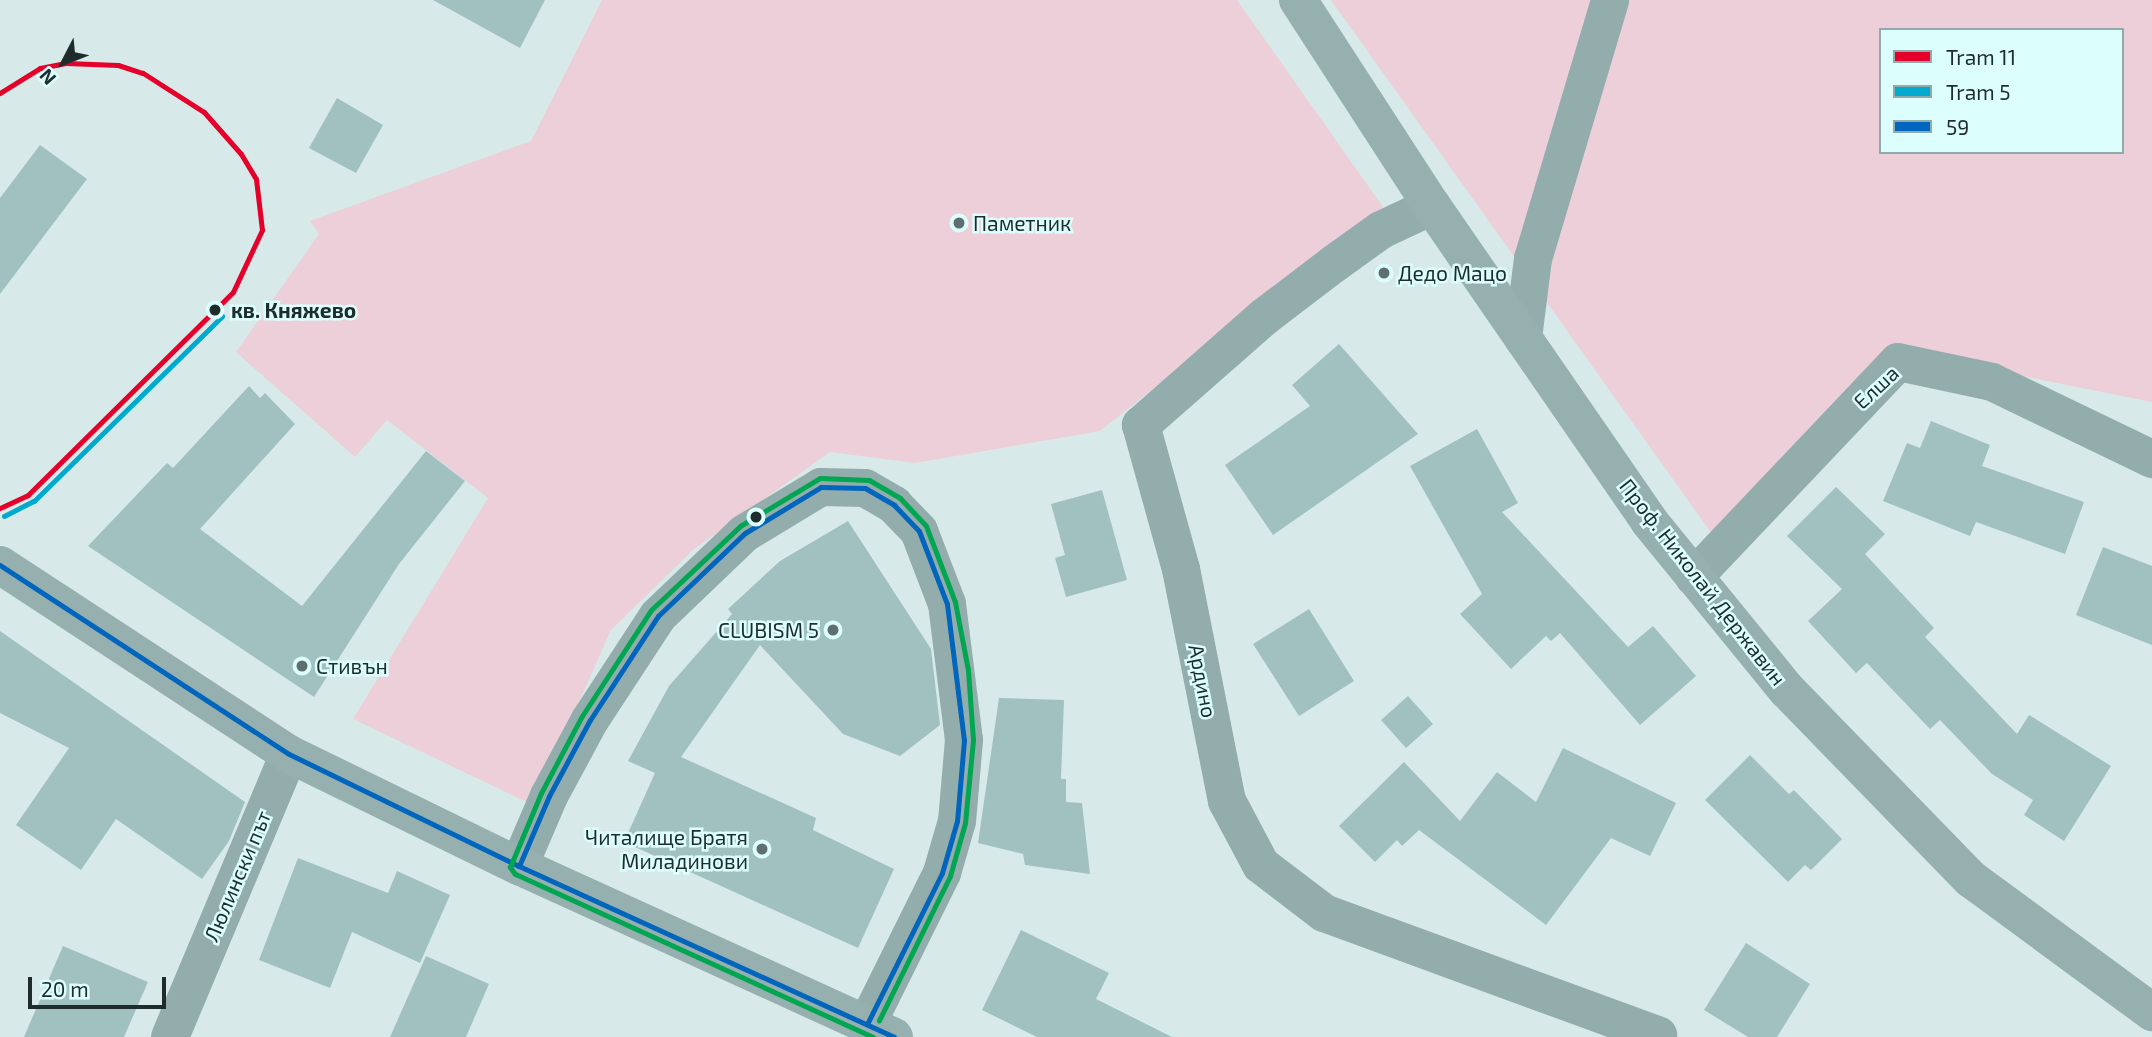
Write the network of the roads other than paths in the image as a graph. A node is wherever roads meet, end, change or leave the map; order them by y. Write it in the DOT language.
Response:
graph roads {
  1 [pos="1298,0"];
  2 [pos="1610,0"];
  3 [pos="1432,206"];
  4 [pos="1523,338"];
  5 [pos="2152,459"];
  6 [pos="0,565"];
  7 [pos="1693,577"];
  8 [pos="289,754"];
  9 [pos="519,866"];
  10 [pos="2152,1012"];
  11 [pos="880,1030"];
  12 [pos="1658,1035"];
  13 [pos="170,1037"];
  1 -- 3 [label="main road, Проф. Николай Державин"];
  2 -- 4 [label="street"];
  3 -- 4 [label="main road, Проф. Николай Державин"];
  3 -- 12 [label="street, Ардино"];
  4 -- 7 [label="main road, Проф. Николай Державин"];
  5 -- 7 [label="street, Елша"];
  6 -- 8 [label="main road"];
  7 -- 10 [label="main road, Проф. Николай Державин"];
  8 -- 9 [label="main road"];
  8 -- 13 [label="street, Люлински път"];
  9 -- 11 [label="main road"];
  9 -- 11 [label="street"];
}
